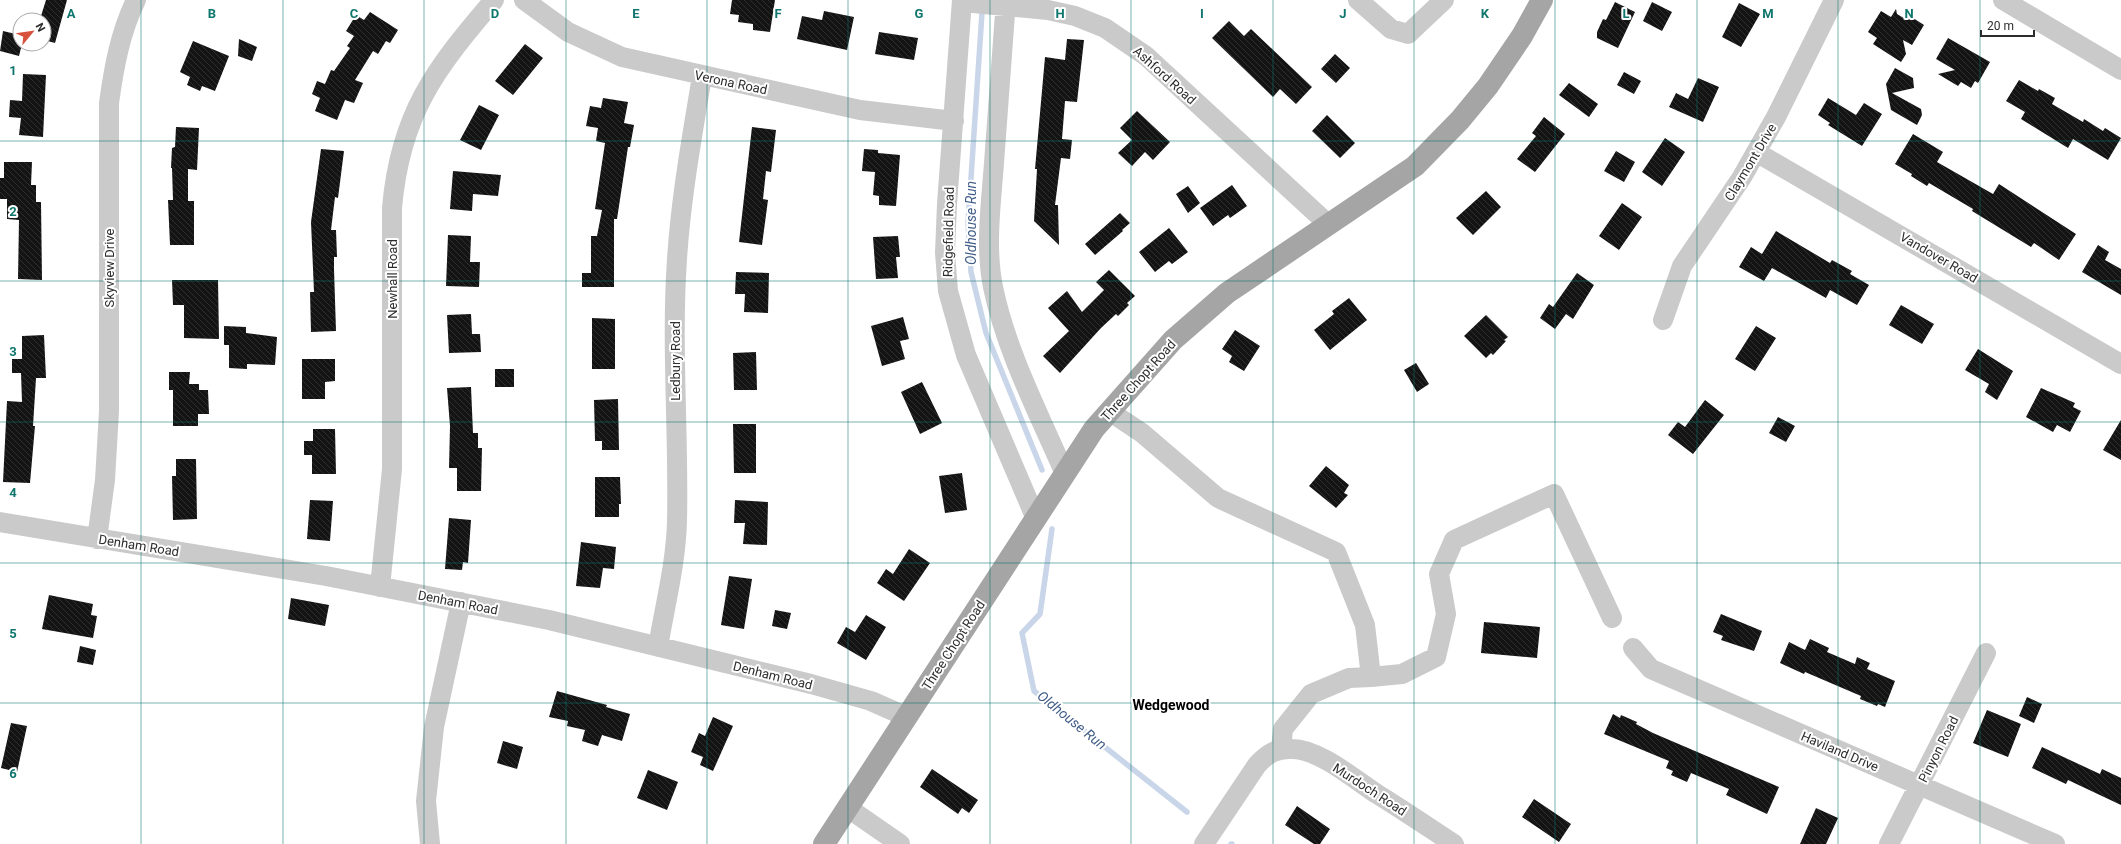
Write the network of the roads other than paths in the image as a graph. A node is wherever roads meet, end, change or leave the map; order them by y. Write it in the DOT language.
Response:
graph roads {
  1 [pos="136,0"];
  2 [pos="494,0"];
  3 [pos="524,0"];
  4 [pos="1358,0"];
  5 [pos="1444,0"];
  6 [pos="1834,0"];
  7 [pos="2003,0"];
  8 [pos="962,1"];
  9 [pos="1539,1"];
  10 [pos="1006,3"];
  11 [pos="2121,70"];
  12 [pos="702,76"];
  13 [pos="954,121"];
  14 [pos="1756,152"];
  15 [pos="1329,225"];
  16 [pos="1663,320"];
  17 [pos="2121,364"];
  18 [pos="1109,411"];
  19 [pos="1065,474"];
  20 [pos="1036,519"];
  21 [pos="0,522"];
  22 [pos="97,539"];
  23 [pos="380,586"];
  24 [pos="462,602"];
  25 [pos="1612,618"];
  26 [pos="658,647"];
  27 [pos="1632,648"];
  28 [pos="1986,653"];
  29 [pos="1371,677"];
  30 [pos="907,717"];
  31 [pos="1281,749"];
  32 [pos="1919,785"];
  33 [pos="848,808"];
  34 [pos="430,844"];
  35 [pos="824,844"];
  36 [pos="900,844"];
  37 [pos="1204,844"];
  38 [pos="1454,844"];
  39 [pos="1889,844"];
  40 [pos="2055,844"];
  1 -- 22 [label="street, Skyview Drive"];
  2 -- 23 [label="street, Newhall Road"];
  3 -- 12 [label="street, Verona Road"];
  4 -- 5 [label="street"];
  6 -- 14 [label="street, Claymont Drive"];
  7 -- 11 [label="street"];
  8 -- 10 [label="street, Ashford Road"];
  8 -- 13 [label="street, Ridgefield Road"];
  9 -- 15 [label="main road, Three Chopt Road"];
  10 -- 15 [label="street, Ashford Road"];
  10 -- 19 [label="street"];
  12 -- 13 [label="street, Verona Road"];
  12 -- 26 [label="street, Ledbury Road"];
  13 -- 20 [label="street, Ridgefield Road"];
  14 -- 16 [label="street, Claymont Drive"];
  14 -- 17 [label="street, Vandover Road"];
  15 -- 18 [label="main road, Three Chopt Road"];
  18 -- 19 [label="main road, Three Chopt Road"];
  18 -- 29 [label="street"];
  19 -- 20 [label="main road, Three Chopt Road"];
  20 -- 30 [label="main road, Three Chopt Road"];
  21 -- 22 [label="street, Denham Road"];
  22 -- 23 [label="street, Denham Road"];
  23 -- 24 [label="street, Denham Road"];
  24 -- 26 [label="street, Denham Road"];
  24 -- 34 [label="street"];
  25 -- 29 [label="street"];
  26 -- 30 [label="street, Denham Road"];
  27 -- 32 [label="street, Haviland Drive"];
  28 -- 32 [label="street, Pinyon Road"];
  29 -- 31 [label="street"];
  30 -- 33 [label="main road, Three Chopt Road"];
  31 -- 37 [label="street"];
  31 -- 38 [label="street, Murdoch Road"];
  32 -- 39 [label="street, Pinyon Road"];
  32 -- 40 [label="street, Haviland Drive"];
  33 -- 35 [label="main road, Three Chopt Road"];
  33 -- 36 [label="street"];
}
